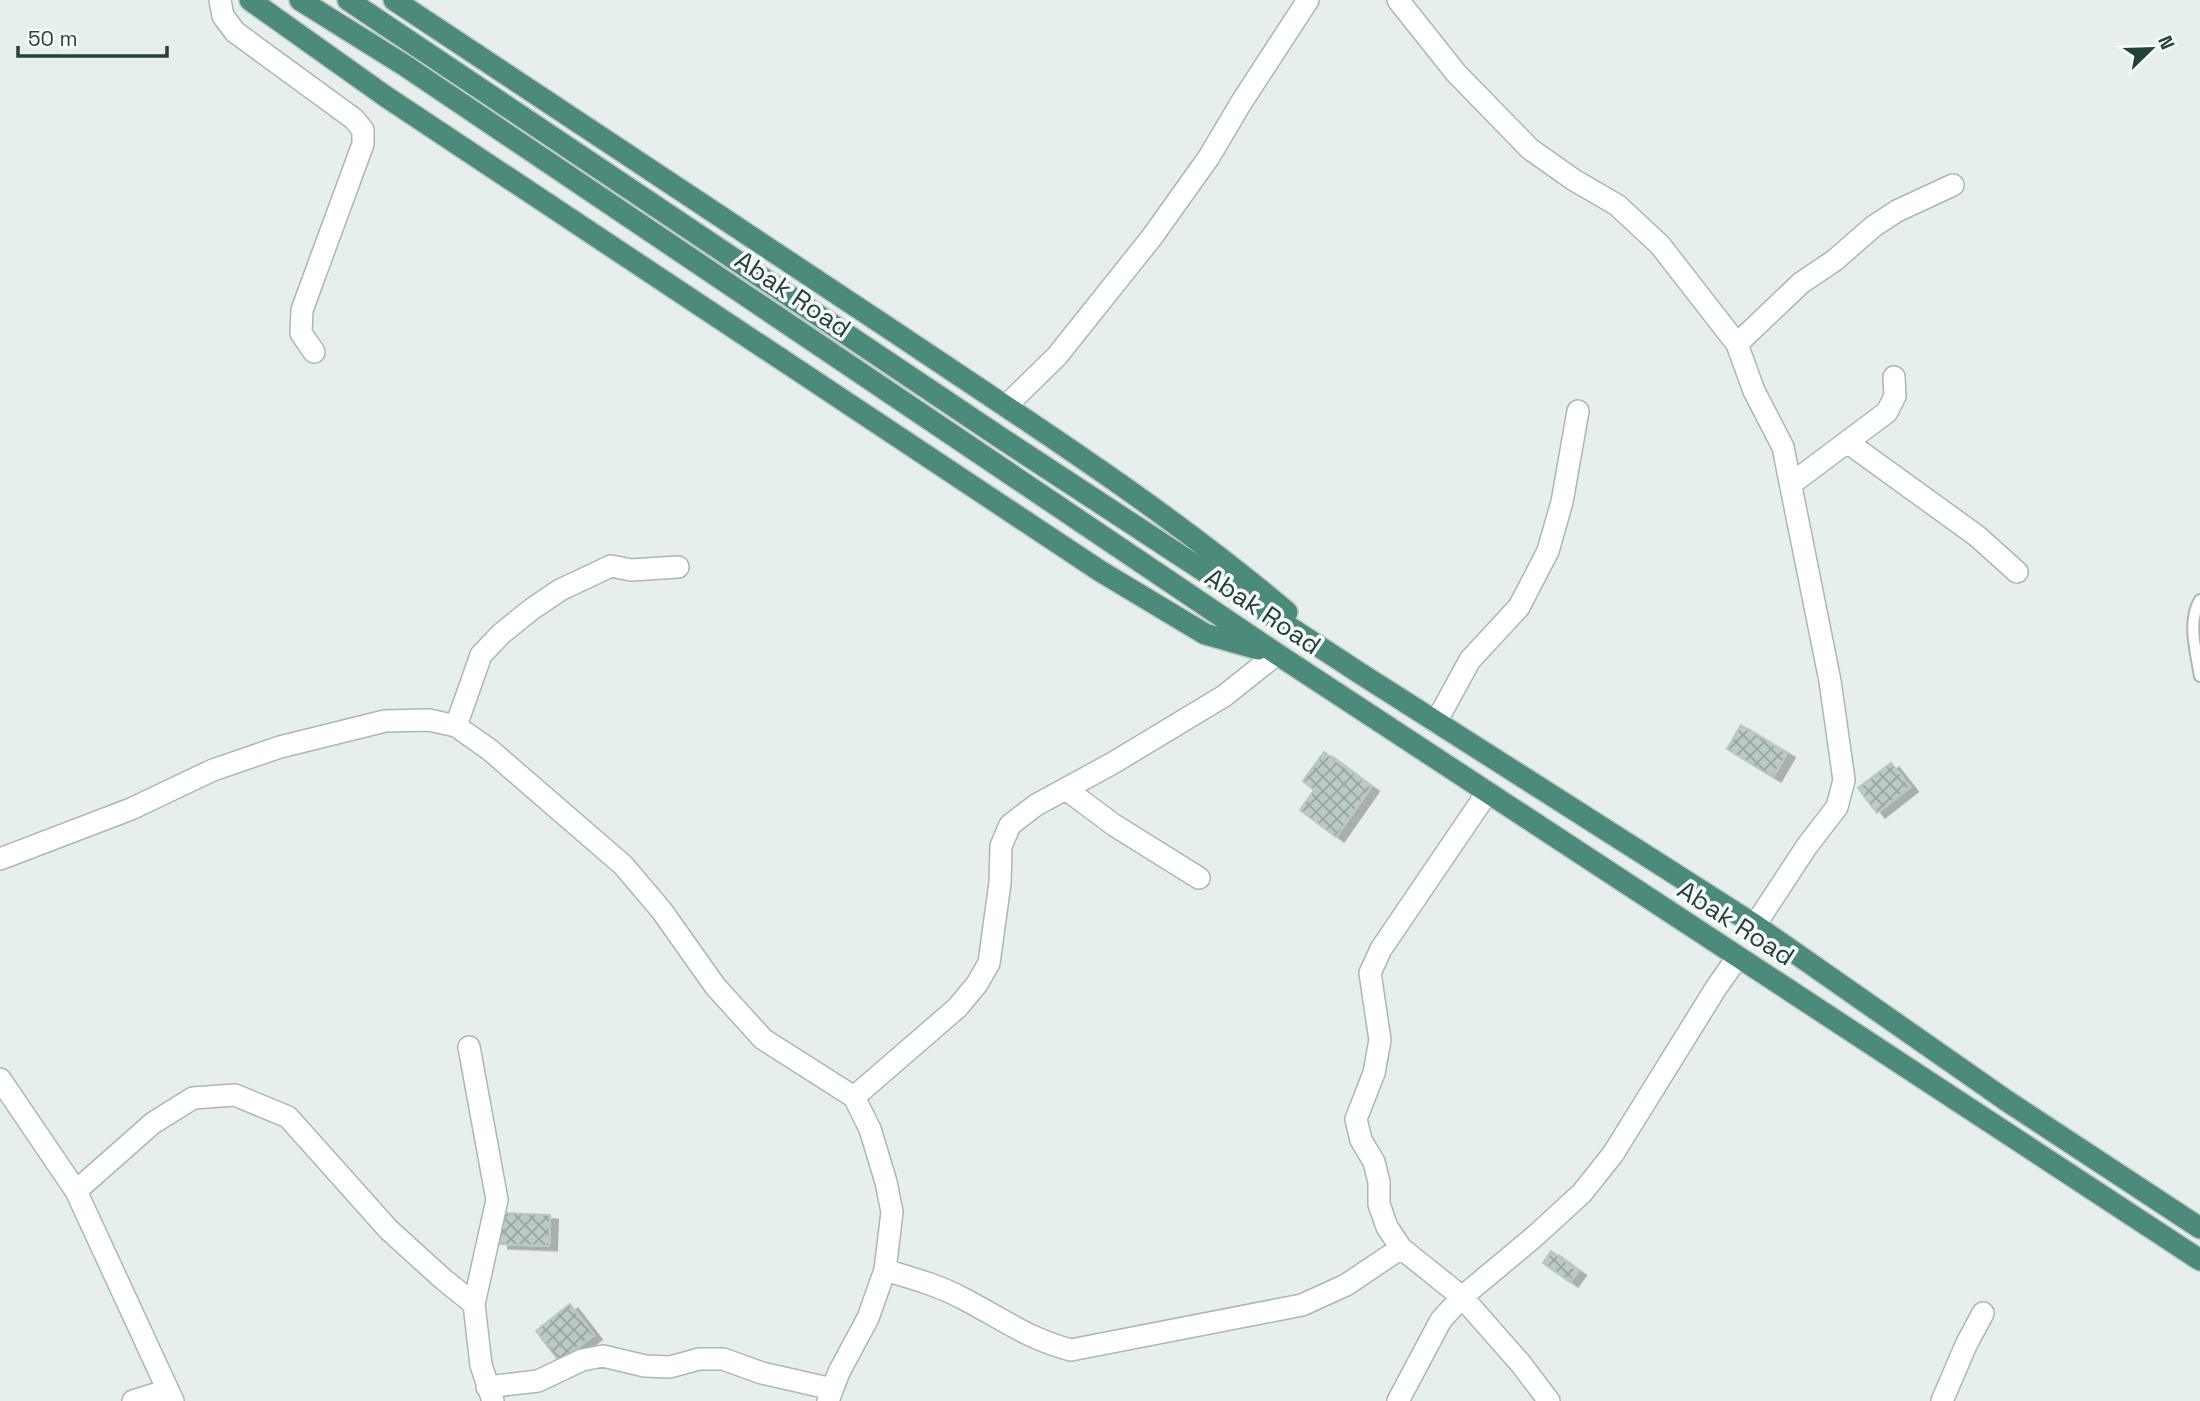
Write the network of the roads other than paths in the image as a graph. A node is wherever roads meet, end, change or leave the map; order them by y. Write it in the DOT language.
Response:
graph roads {
  1 [pos="220,0"];
  2 [pos="250,0"];
  3 [pos="300,0"];
  4 [pos="348,0"];
  5 [pos="394,0"];
  6 [pos="1308,0"];
  7 [pos="1398,0"];
  8 [pos="1953,185"];
  9 [pos="1737,344"];
  10 [pos="314,352"];
  11 [pos="1894,377"];
  12 [pos="1006,406"];
  13 [pos="1578,411"];
  14 [pos="1847,442"];
  15 [pos="1791,484"];
  16 [pos="678,567"];
  17 [pos="2017,572"];
  18 [pos="2200,600"];
  19 [pos="1277,654"];
  20 [pos="1358,672"];
  21 [pos="2200,676"];
  22 [pos="1436,722"];
  23 [pos="456,726"];
  24 [pos="1067,790"];
  25 [pos="1488,793"];
  26 [pos="0,859"];
  27 [pos="1199,878"];
  28 [pos="1755,925"];
  29 [pos="1737,958"];
  30 [pos="469,1047"];
  31 [pos="0,1079"];
  32 [pos="854,1097"];
  33 [pos="76,1191"];
  34 [pos="2200,1228"];
  35 [pos="1401,1248"];
  36 [pos="2200,1260"];
  37 [pos="885,1270"];
  38 [pos="1461,1297"];
  39 [pos="474,1304"];
  40 [pos="1983,1313"];
  41 [pos="490,1394"];
  42 [pos="830,1395"];
  43 [pos="170,1396"];
  44 [pos="133,1401"];
  45 [pos="1398,1401"];
  46 [pos="1549,1401"];
  47 [pos="1942,1401"];
  1 -- 10 [label="street"];
  2 -- 19 [label="highway"];
  3 -- 19 [label="highway, Abak Road"];
  4 -- 20 [label="highway, Abak Road"];
  5 -- 12 [label="highway"];
  6 -- 12 [label="street"];
  7 -- 9 [label="street"];
  8 -- 9 [label="street"];
  9 -- 15 [label="street"];
  11 -- 14 [label="street"];
  12 -- 20 [label="highway"];
  13 -- 22 [label="street"];
  14 -- 15 [label="street"];
  14 -- 17 [label="street"];
  15 -- 28 [label="street"];
  16 -- 23 [label="street"];
  18 -- 21 [label="lane"];
  19 -- 24 [label="street"];
  19 -- 25 [label="highway, Abak Road"];
  20 -- 22 [label="highway, Abak Road"];
  22 -- 28 [label="highway, Abak Road"];
  23 -- 26 [label="street"];
  23 -- 32 [label="street"];
  24 -- 27 [label="street"];
  24 -- 32 [label="street"];
  25 -- 29 [label="highway, Abak Road"];
  25 -- 35 [label="street"];
  28 -- 34 [label="highway, Abak Road"];
  29 -- 36 [label="highway, Abak Road"];
  29 -- 38 [label="street"];
  30 -- 39 [label="street"];
  31 -- 33 [label="street"];
  32 -- 37 [label="street"];
  33 -- 39 [label="street"];
  33 -- 43 [label="street"];
  35 -- 37 [label="street"];
  35 -- 38 [label="street"];
  37 -- 42 [label="street"];
  38 -- 45 [label="street"];
  38 -- 46 [label="street"];
  39 -- 41 [label="street"];
  40 -- 47 [label="street"];
  41 -- 42 [label="street"];
  43 -- 44 [label="street"];
}
